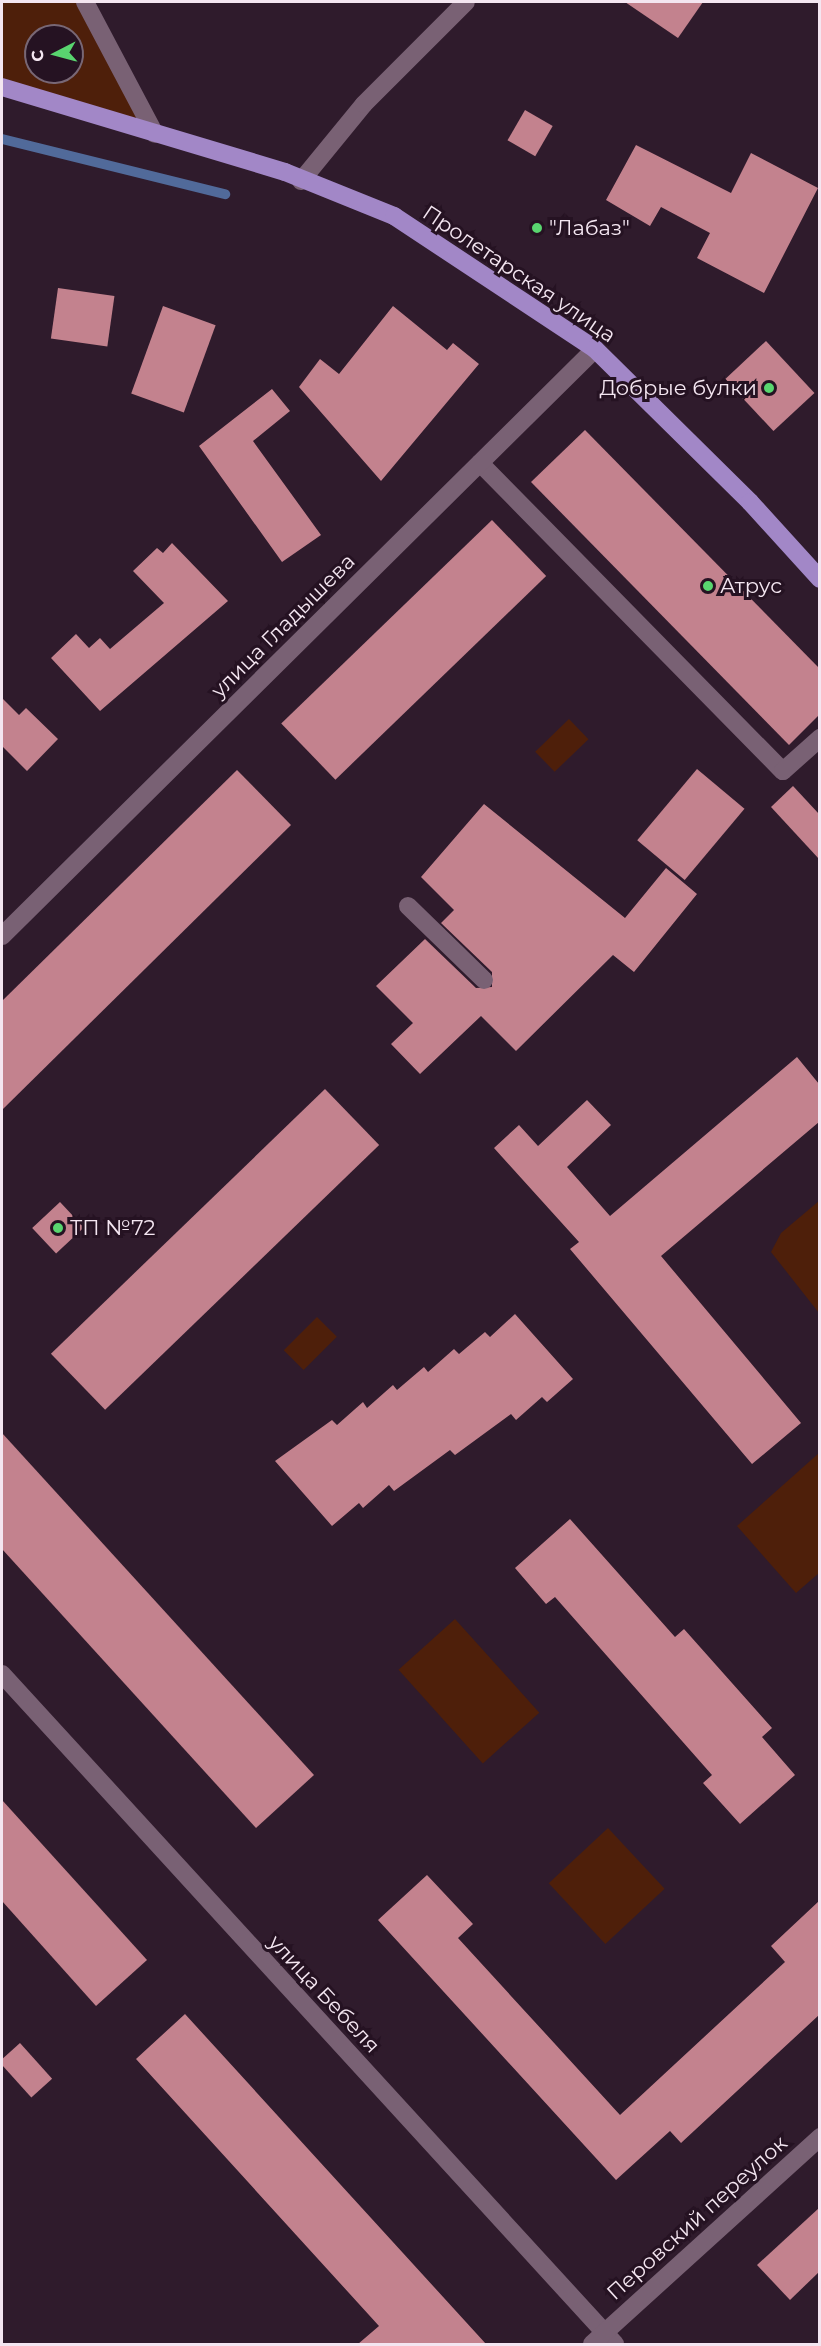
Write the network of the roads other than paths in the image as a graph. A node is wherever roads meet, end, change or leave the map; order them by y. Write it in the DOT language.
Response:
graph roads {
  1 [pos="85,2"];
  2 [pos="466,2"];
  3 [pos="2,87"];
  4 [pos="155,134"];
  5 [pos="301,181"];
  6 [pos="595,349"];
  7 [pos="480,463"];
  8 [pos="819,579"];
  9 [pos="819,738"];
  10 [pos="408,906"];
  11 [pos="2,936"];
  12 [pos="484,980"];
  13 [pos="2,1674"];
  14 [pos="819,2137"];
  15 [pos="604,2341"];
  1 -- 4 [label="street"];
  2 -- 5 [label="street"];
  3 -- 4 [label="main road, Пролетарская улица"];
  4 -- 5 [label="main road, Пролетарская улица"];
  5 -- 6 [label="main road, Пролетарская улица"];
  6 -- 7 [label="street, улица Гладышева"];
  6 -- 8 [label="main road, Пролетарская улица"];
  7 -- 9 [label="street"];
  7 -- 11 [label="street, улица Гладышева"];
  10 -- 12 [label="street"];
  13 -- 15 [label="street, улица Бебеля"];
  14 -- 15 [label="street, Перовский переулок"];
}
